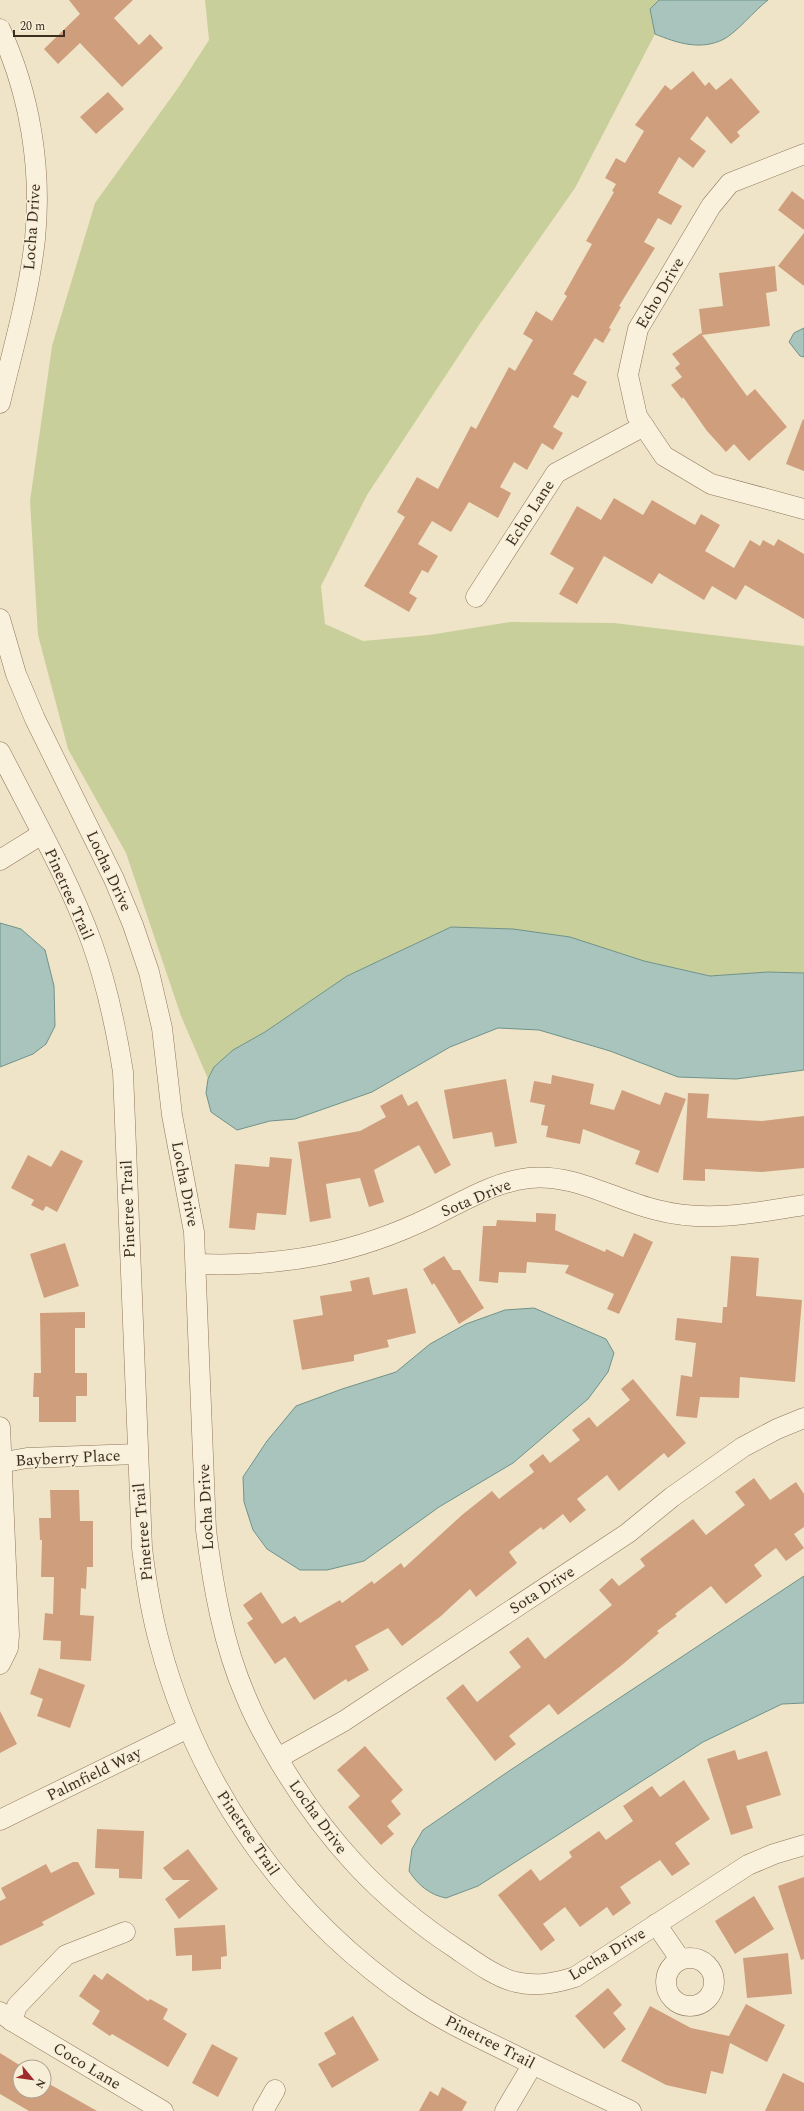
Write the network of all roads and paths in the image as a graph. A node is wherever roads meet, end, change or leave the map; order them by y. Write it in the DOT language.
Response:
graph roads {
  1 [pos="0,29"];
  2 [pos="804,154"];
  3 [pos="0,403"];
  4 [pos="644,426"];
  5 [pos="804,509"];
  6 [pos="476,597"];
  7 [pos="0,619"];
  8 [pos="0,752"];
  9 [pos="42,834"];
  10 [pos="0,860"];
  11 [pos="804,1205"];
  12 [pos="197,1264"];
  13 [pos="804,1418"];
  14 [pos="0,1427"];
  15 [pos="137,1454"];
  16 [pos="1,1463"];
  17 [pos="0,1664"];
  18 [pos="188,1728"];
  19 [pos="278,1758"];
  20 [pos="0,1820"];
  21 [pos="804,1845"];
  22 [pos="656,1924"];
  23 [pos="125,1932"];
  24 [pos="680,1959"];
  25 [pos="6,2016"];
  26 [pos="533,2064"];
  27 [pos="275,2090"];
  28 [pos="163,2111"];
  29 [pos="263,2111"];
  30 [pos="505,2111"];
  31 [pos="631,2111"];
  1 -- 3 [label="street, Locha Drive"];
  2 -- 4 [label="street, Echo Drive"];
  4 -- 5 [label="street, Echo Drive"];
  4 -- 6 [label="street, Echo Lane"];
  7 -- 12 [label="street, Locha Drive"];
  8 -- 9 [label="street, Pinetree Trail"];
  9 -- 10 [label="street"];
  9 -- 15 [label="street, Pinetree Trail"];
  11 -- 12 [label="street, Sota Drive"];
  12 -- 19 [label="street, Locha Drive"];
  13 -- 19 [label="street, Sota Drive"];
  14 -- 16 [label="street"];
  15 -- 16 [label="street, Bayberry Place"];
  15 -- 18 [label="street, Pinetree Trail"];
  16 -- 17 [label="street"];
  18 -- 20 [label="street, Palmfield Way"];
  18 -- 26 [label="street, Pinetree Trail"];
  19 -- 22 [label="street, Locha Drive"];
  21 -- 22 [label="street, Locha Drive"];
  22 -- 24 [label="street"];
  23 -- 25 [label="street, Coco Lane"];
  25 -- 28 [label="street, Coco Lane"];
  26 -- 30 [label="street"];
  26 -- 31 [label="street, Pinetree Trail"];
  27 -- 29 [label="street"];
}
